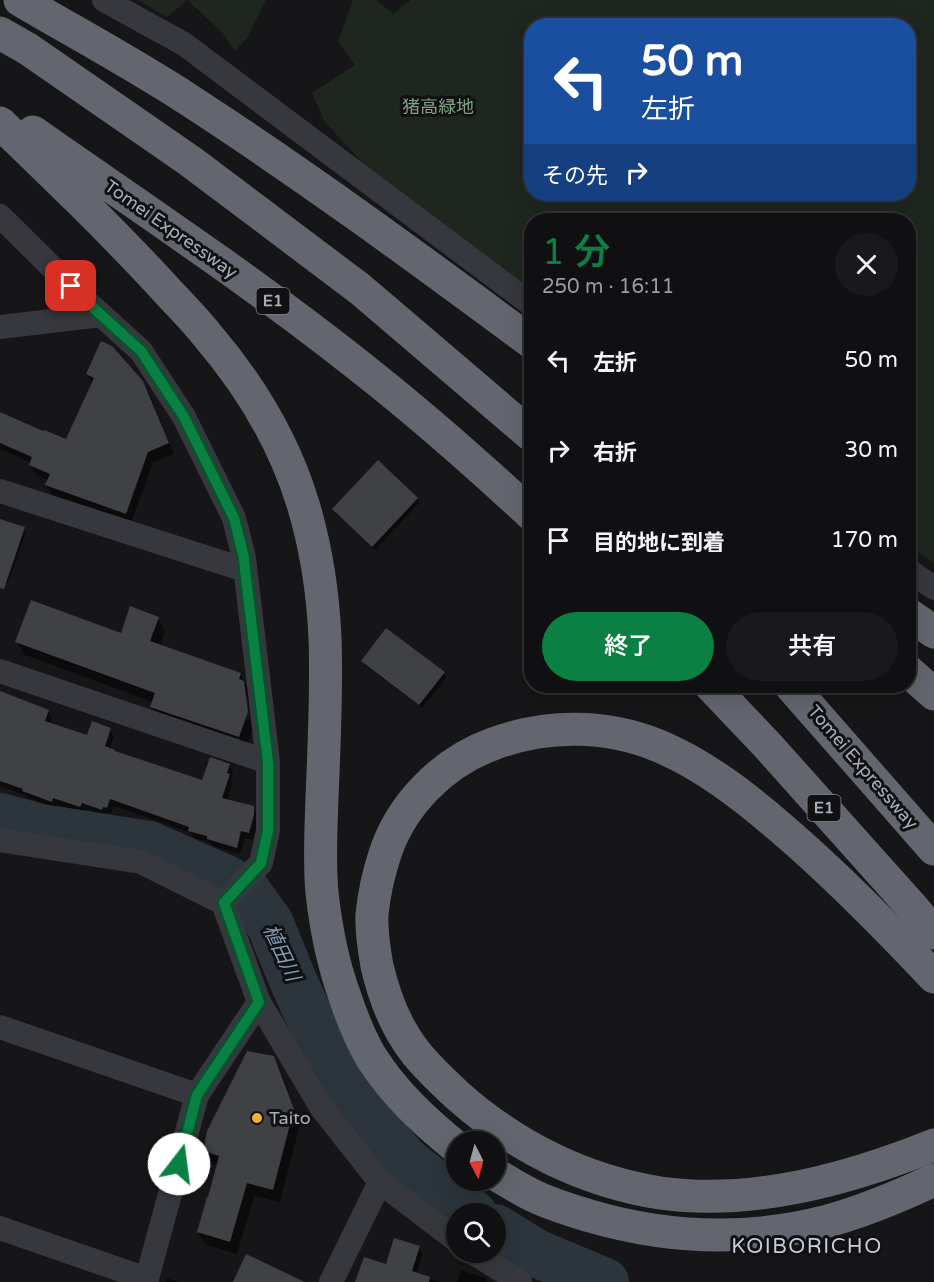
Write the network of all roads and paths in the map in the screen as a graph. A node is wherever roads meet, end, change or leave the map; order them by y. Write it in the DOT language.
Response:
graph roads {
  1 [pos="20,0"];
  2 [pos="104,0"];
  3 [pos="0,33"];
  4 [pos="0,110"];
  5 [pos="0,123"];
  6 [pos="0,216"];
  7 [pos="524,299"];
  8 [pos="101,315"];
  9 [pos="0,327"];
  10 [pos="524,337"];
  11 [pos="524,429"];
  12 [pos="0,491"];
  13 [pos="524,507"];
  14 [pos="245,570"];
  15 [pos="916,576"];
  16 [pos="934,588"];
  17 [pos="916,620"];
  18 [pos="934,632"];
  19 [pos="0,671"];
  20 [pos="916,678"];
  21 [pos="718,693"];
  22 [pos="797,693"];
  23 [pos="934,694"];
  24 [pos="268,762"];
  25 [pos="0,840"];
  26 [pos="934,849"];
  27 [pos="227,899"];
  28 [pos="934,933"];
  29 [pos="934,977"];
  30 [pos="259,1002"];
  31 [pos="0,1027"];
  32 [pos="197,1095"];
  33 [pos="446,1139"];
  34 [pos="934,1145"];
  35 [pos="506,1180"];
  36 [pos="934,1180"];
  37 [pos="380,1182"];
  38 [pos="0,1228"];
  39 [pos="446,1232"];
  40 [pos="490,1263"];
  41 [pos="147,1280"];
  42 [pos="331,1282"];
  43 [pos="520,1282"];
  1 -- 10 [label="highway"];
  2 -- 7 [label="street"];
  3 -- 11 [label="highway"];
  4 -- 13 [label="highway, Tomei Expressway / E1"];
  5 -- 33 [label="highway"];
  6 -- 8 [label="street"];
  8 -- 9 [label="street"];
  8 -- 14 [label="street"];
  12 -- 14 [label="street"];
  14 -- 24 [label="street"];
  15 -- 16 [label="street"];
  17 -- 18 [label="highway"];
  19 -- 24 [label="street"];
  20 -- 23 [label="highway"];
  21 -- 28 [label="highway, E1"];
  22 -- 26 [label="highway, Tomei Expressway"];
  24 -- 27 [label="street"];
  25 -- 27 [label="street"];
  27 -- 30 [label="street"];
  29 -- 34 [label="highway"];
  30 -- 32 [label="street"];
  30 -- 37 [label="street"];
  31 -- 32 [label="street"];
  32 -- 41 [label="street"];
  35 -- 36 [label="highway"];
  37 -- 39 [label="street"];
  37 -- 42 [label="street"];
  38 -- 41 [label="street"];
  40 -- 43 [label="street"];
}
